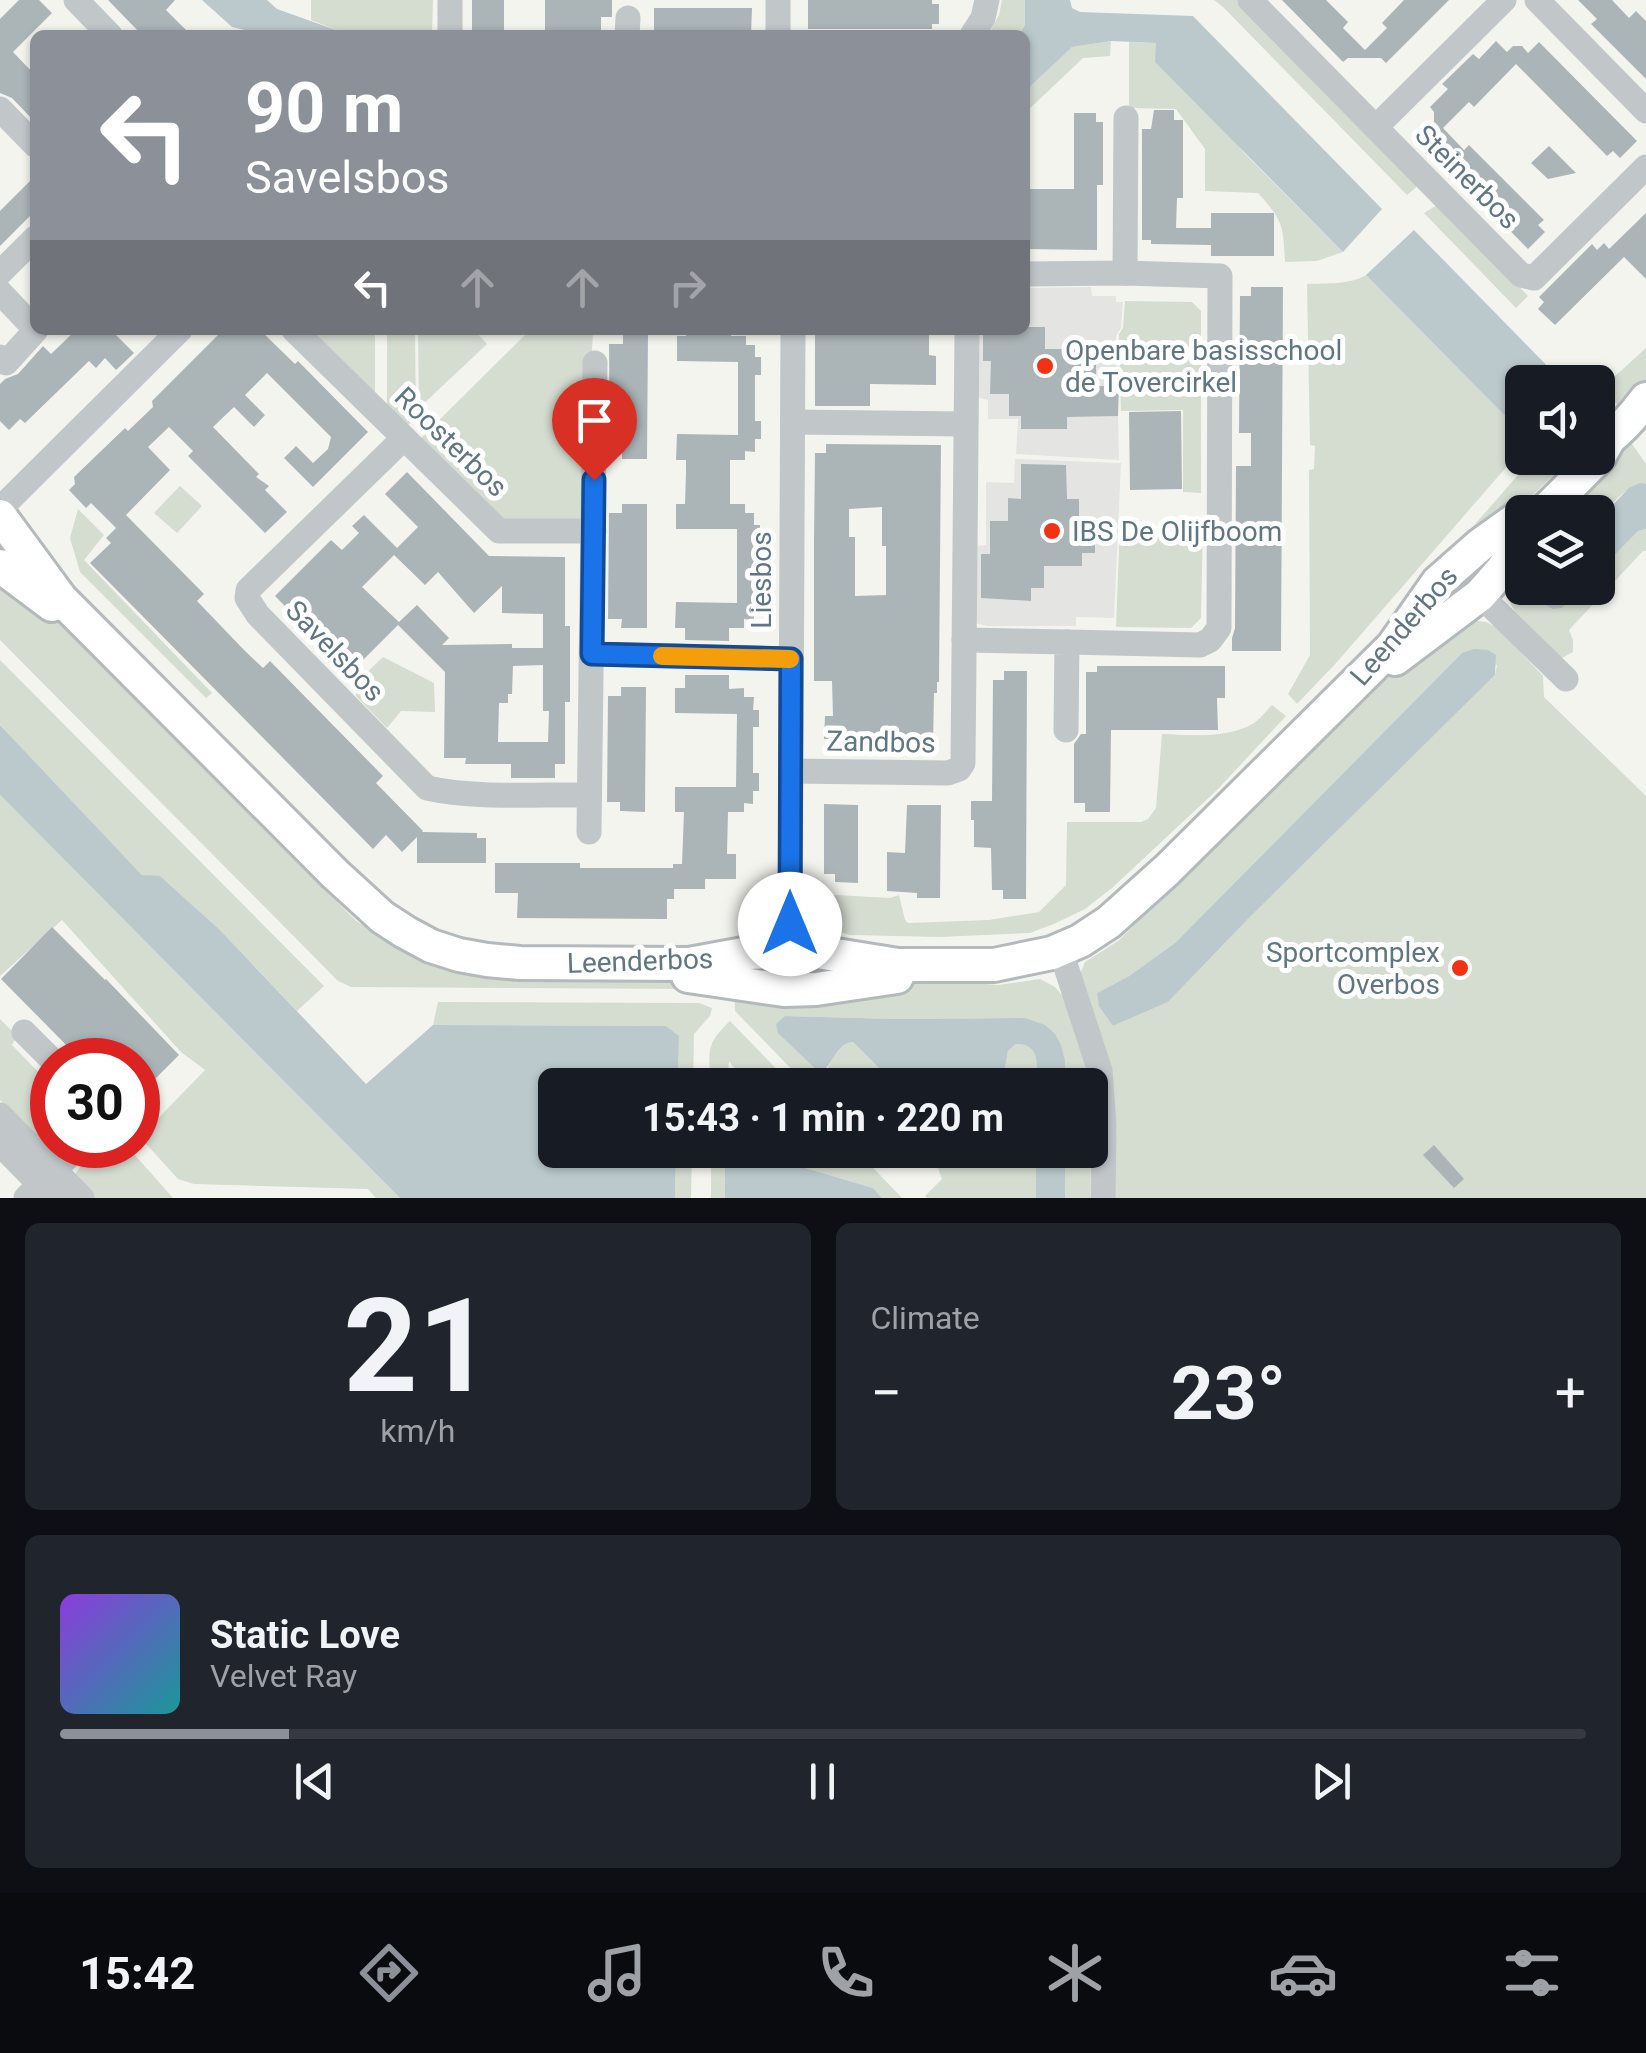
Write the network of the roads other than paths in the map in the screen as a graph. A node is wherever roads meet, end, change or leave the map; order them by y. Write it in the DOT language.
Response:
graph roads {
  1 [pos="76,0"];
  2 [pos="450,0"];
  3 [pos="778,0"];
  4 [pos="987,0"];
  5 [pos="1250,0"];
  6 [pos="1506,0"];
  7 [pos="1535,0"];
  8 [pos="105,30"];
  9 [pos="450,30"];
  10 [pos="778,30"];
  11 [pos="975,30"];
  12 [pos="0,109"];
  13 [pos="1646,110"];
  14 [pos="1126,118"];
  15 [pos="1376,127"];
  16 [pos="30,140"];
  17 [pos="1646,167"];
  18 [pos="30,243"];
  19 [pos="0,273"];
  20 [pos="1125,273"];
  21 [pos="1030,274"];
  22 [pos="0,292"];
  23 [pos="30,324"];
  24 [pos="31,335"];
  25 [pos="176,335"];
  26 [pos="299,335"];
  27 [pos="793,335"];
  28 [pos="966,335"];
  29 [pos="0,357"];
  30 [pos="594,363"];
  31 [pos="1643,406"];
  32 [pos="793,422"];
  33 [pos="965,424"];
  34 [pos="1615,432"];
  35 [pos="404,438"];
  36 [pos="1567,475"];
  37 [pos="1581,475"];
  38 [pos="1545,495"];
  39 [pos="1561,495"];
  40 [pos="1505,527"];
  41 [pos="3,528"];
  42 [pos="594,531"];
  43 [pos="1480,545"];
  44 [pos="0,566"];
  45 [pos="1505,566"];
  46 [pos="1502,570"];
  47 [pos="1438,582"];
  48 [pos="1470,604"];
  49 [pos="964,640"];
  50 [pos="1066,642"];
  51 [pos="592,654"];
  52 [pos="791,659"];
  53 [pos="1566,678"];
  54 [pos="1066,730"];
  55 [pos="791,771"];
  56 [pos="589,795"];
  57 [pos="588,832"];
  58 [pos="790,952"];
  59 [pos="1064,961"];
  60 [pos="756,986"];
  61 [pos="816,989"];
  62 [pos="24,1032"];
  63 [pos="30,1038"];
  64 [pos="0,1115"];
  65 [pos="0,1144"];
  66 [pos="60,1168"];
  67 [pos="43,1188"];
  68 [pos="82,1198"];
  69 [pos="1103,1198"];
  1 -- 8 [label="street"];
  2 -- 9 [label="street"];
  3 -- 10 [label="street"];
  4 -- 11 [label="street"];
  5 -- 15 [label="street, Steinerbos"];
  6 -- 7 [label="street"];
  6 -- 15 [label="street"];
  7 -- 13 [label="street"];
  12 -- 16 [label="street"];
  14 -- 20 [label="street"];
  15 -- 17 [label="street, Steinerbos"];
  18 -- 19 [label="street"];
  20 -- 21 [label="street"];
  20 -- 50 [label="street"];
  22 -- 23 [label="street"];
  24 -- 29 [label="street"];
  25 -- 41 [label="street"];
  26 -- 35 [label="street, Roosterbos"];
  27 -- 32 [label="street, Liesbos"];
  28 -- 33 [label="street, Zandbos"];
  30 -- 42 [label="street"];
  31 -- 34 [label="main road, Leenderbos"];
  32 -- 33 [label="street"];
  32 -- 52 [label="street, Liesbos"];
  33 -- 49 [label="street, Zandbos"];
  35 -- 42 [label="street, Roosterbos"];
  35 -- 56 [label="street, Savelsbos"];
  36 -- 38 [label="main road, Leenderbos"];
  37 -- 39 [label="main road, Leenderbos"];
  40 -- 43 [label="main road, Leenderbos"];
  41 -- 58 [label="main road, Leenderbos"];
  42 -- 51 [label="street"];
  43 -- 46 [label="main road"];
  43 -- 47 [label="main road, Leenderbos"];
  44 -- 60 [label="main road, Leenderbos"];
  45 -- 46 [label="main road, Leenderbos"];
  46 -- 48 [label="main road, Leenderbos"];
  47 -- 48 [label="main road"];
  47 -- 58 [label="main road, Leenderbos"];
  48 -- 53 [label="street"];
  48 -- 59 [label="main road, Leenderbos"];
  49 -- 50 [label="street"];
  49 -- 55 [label="street, Zandbos"];
  50 -- 54 [label="street"];
  51 -- 52 [label="street"];
  51 -- 56 [label="street"];
  52 -- 55 [label="street, Liesbos"];
  55 -- 58 [label="street, Liesbos"];
  56 -- 57 [label="street"];
  58 -- 60 [label="main road"];
  58 -- 61 [label="main road"];
  59 -- 61 [label="main road, Leenderbos"];
  59 -- 69 [label="street"];
  60 -- 61 [label="main road, Leenderbos"];
  62 -- 63 [label="street"];
  64 -- 67 [label="street"];
  65 -- 67 [label="street"];
  66 -- 67 [label="street"];
  67 -- 68 [label="street"];
}
